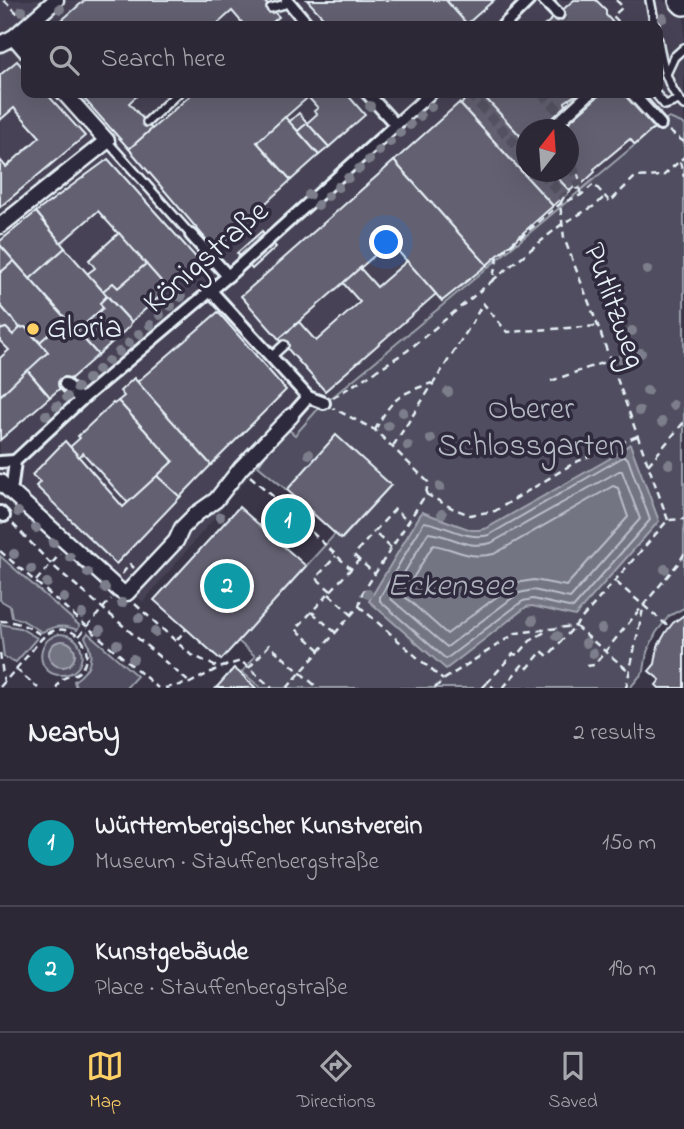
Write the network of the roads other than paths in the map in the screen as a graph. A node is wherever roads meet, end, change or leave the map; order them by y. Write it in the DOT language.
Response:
graph roads {
  1 [pos="56,0"];
  2 [pos="529,0"];
  3 [pos="650,0"];
  4 [pos="288,1"];
  5 [pos="271,8"];
  6 [pos="32,21"];
  7 [pos="305,21"];
  8 [pos="508,21"];
  9 [pos="654,21"];
  10 [pos="21,30"];
  11 [pos="14,37"];
  12 [pos="0,44"];
  13 [pos="21,45"];
  14 [pos="684,48"];
  15 [pos="663,62"];
  16 [pos="666,74"];
  17 [pos="68,98"];
  18 [pos="173,98"];
  19 [pos="372,98"];
  20 [pos="426,98"];
  21 [pos="584,98"];
  22 [pos="637,98"];
  23 [pos="659,98"];
  24 [pos="681,102"];
  25 [pos="561,119"];
  26 [pos="147,122"];
  27 [pos="660,124"];
  28 [pos="396,125"];
  29 [pos="124,144"];
  30 [pos="111,146"];
  31 [pos="0,226"];
  32 [pos="191,235"];
  33 [pos="228,276"];
  34 [pos="211,291"];
  35 [pos="284,345"];
  36 [pos="271,356"];
  37 [pos="65,384"];
  38 [pos="308,397"];
  39 [pos="81,400"];
  40 [pos="324,403"];
  41 [pos="291,416"];
  42 [pos="15,461"];
  43 [pos="0,462"];
  44 [pos="4,488"];
  1 -- 6 [label="street"];
  2 -- 8 [label="street"];
  3 -- 9 [label="lane"];
  4 -- 5 [label="lane"];
  4 -- 7 [label="street"];
  10 -- 11 [label="street"];
  11 -- 12 [label="street"];
  11 -- 13 [label="street"];
  14 -- 16 [label="lane"];
  15 -- 16 [label="lane"];
  16 -- 24 [label="lane"];
  17 -- 30 [label="street"];
  18 -- 26 [label="lane"];
  19 -- 28 [label="street"];
  20 -- 28 [label="street, Königstraße"];
  21 -- 25 [label="street"];
  22 -- 27 [label="street"];
  23 -- 24 [label="lane"];
  28 -- 33 [label="street, Königstraße"];
  29 -- 30 [label="lane"];
  30 -- 31 [label="street"];
  30 -- 32 [label="lane"];
  32 -- 33 [label="street"];
  33 -- 34 [label="street, Königstraße"];
  34 -- 36 [label="street"];
  34 -- 39 [label="street, Königstraße"];
  35 -- 36 [label="lane"];
  36 -- 38 [label="street"];
  37 -- 39 [label="street"];
  38 -- 40 [label="street"];
  38 -- 41 [label="street"];
  39 -- 42 [label="street, Königstraße"];
  41 -- 44 [label="street"];
  42 -- 43 [label="street"];
  42 -- 44 [label="street"];
}
